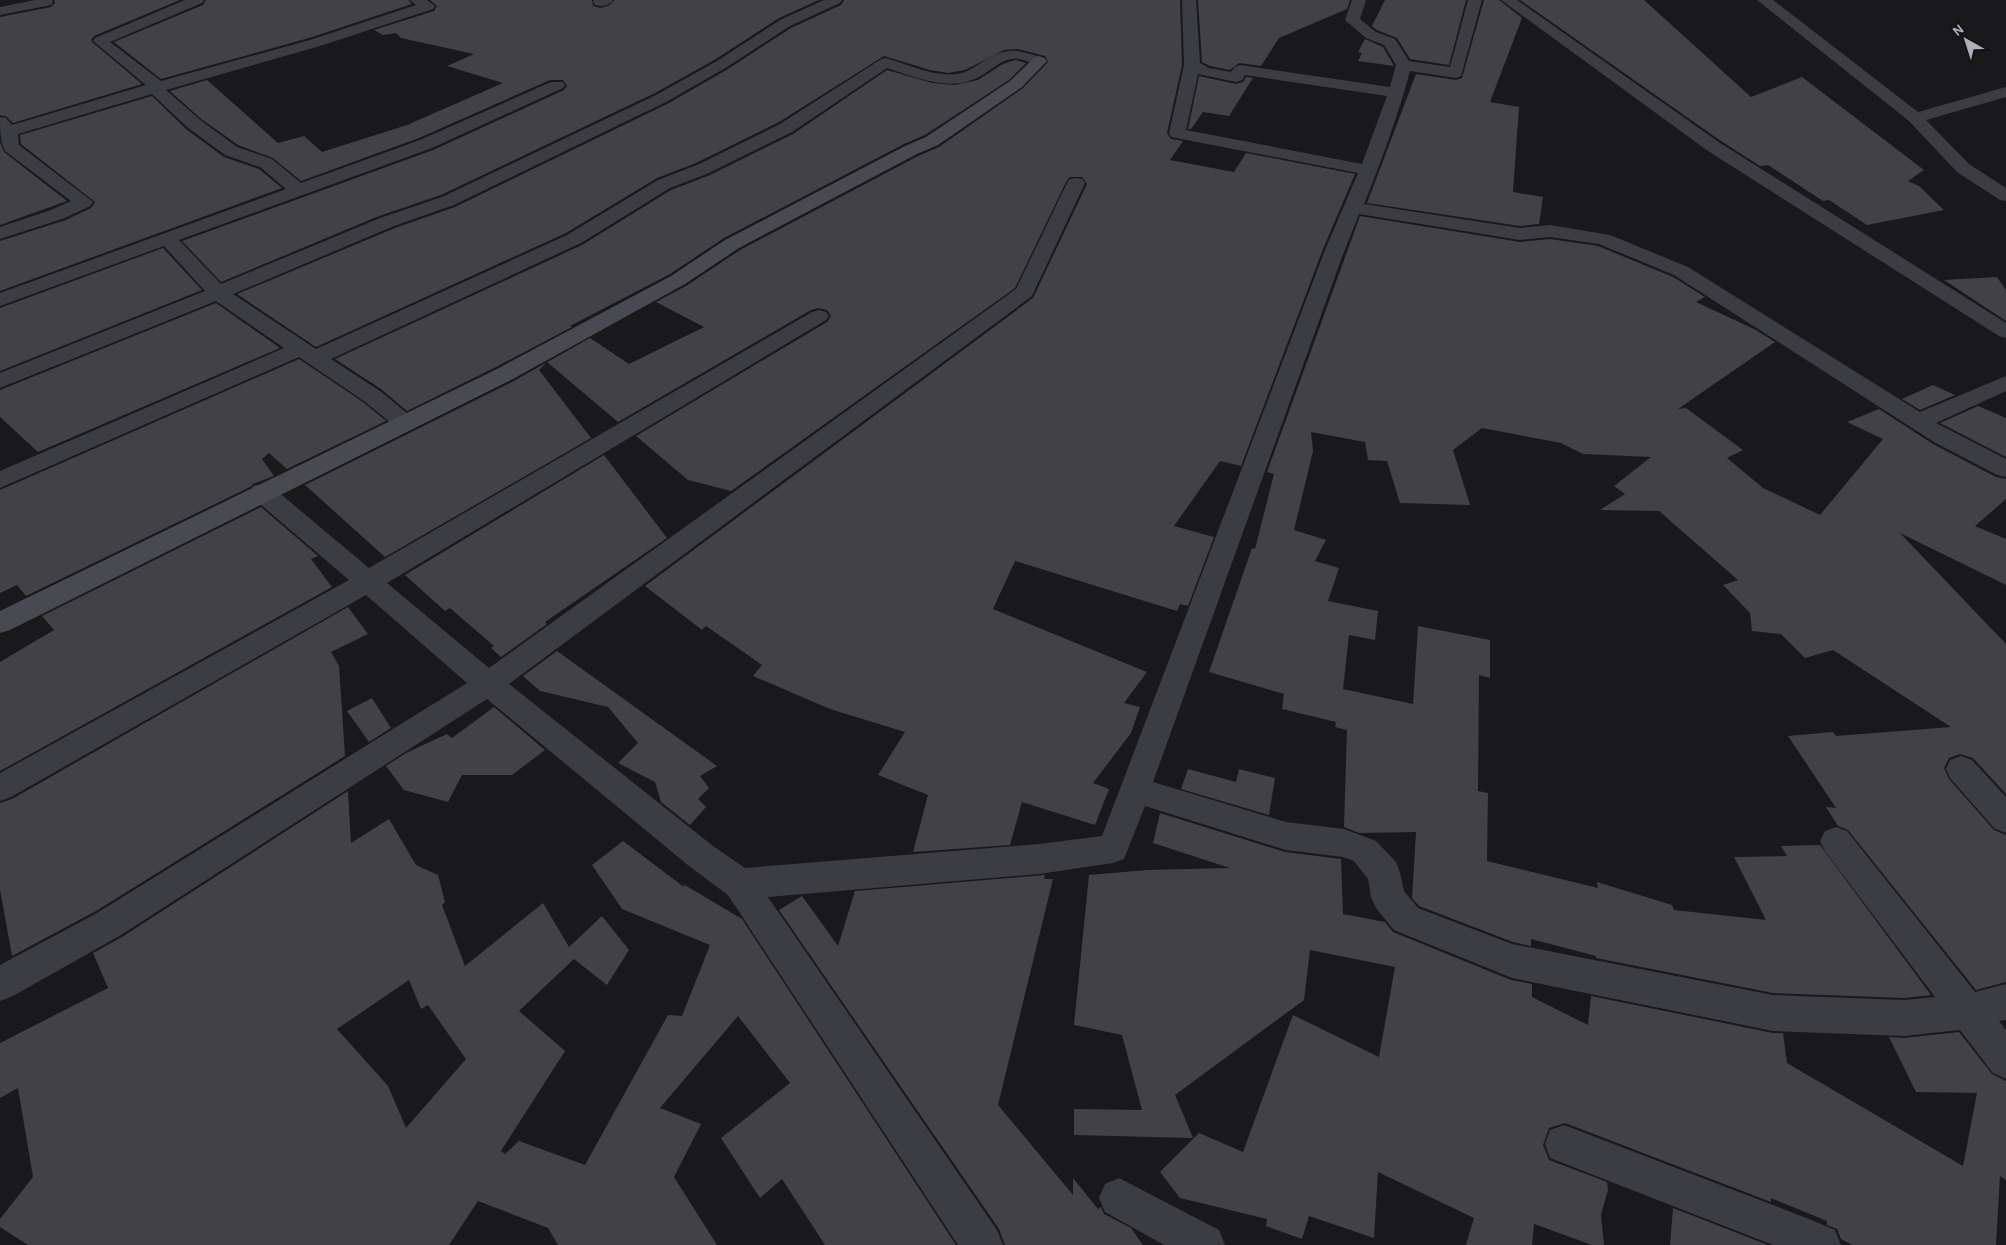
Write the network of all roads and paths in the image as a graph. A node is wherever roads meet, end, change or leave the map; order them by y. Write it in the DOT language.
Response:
graph roads {
  1 [pos="196,0"];
  2 [pos="417,0"];
  3 [pos="835,0"];
  4 [pos="1189,0"];
  5 [pos="1359,0"];
  6 [pos="1475,0"];
  7 [pos="1508,0"];
  8 [pos="1764,0"];
  9 [pos="46,2"];
  10 [pos="0,11"];
  11 [pos="1039,61"];
  12 [pos="1192,64"];
  13 [pos="1404,65"];
  14 [pos="556,85"];
  15 [pos="158,87"];
  16 [pos="2006,92"];
  17 [pos="1397,93"];
  18 [pos="1915,118"];
  19 [pos="5,137"];
  20 [pos="1368,170"];
  21 [pos="1076,183"];
  22 [pos="298,190"];
  23 [pos="2006,196"];
  24 [pos="1354,208"];
  25 [pos="0,233"];
  26 [pos="167,238"];
  27 [pos="218,293"];
  28 [pos="0,300"];
  29 [pos="819,316"];
  30 [pos="2006,332"];
  31 [pos="308,354"];
  32 [pos="0,381"];
  33 [pos="2006,383"];
  34 [pos="1918,422"];
  35 [pos="405,423"];
  36 [pos="2006,469"];
  37 [pos="0,480"];
  38 [pos="262,492"];
  39 [pos="368,581"];
  40 [pos="0,623"];
  41 [pos="488,684"];
  42 [pos="1961,769"];
  43 [pos="0,788"];
  44 [pos="1136,790"];
  45 [pos="2006,819"];
  46 [pos="1836,841"];
  47 [pos="740,884"];
  48 [pos="0,984"];
  49 [pos="2006,1002"];
  50 [pos="1969,1011"];
  51 [pos="2006,1060"];
  52 [pos="1564,1144"];
  53 [pos="1119,1198"];
  54 [pos="982,1245"];
  55 [pos="1204,1245"];
  56 [pos="1820,1245"];
  1 -- 15 [label="street"];
  2 -- 15 [label="street"];
  3 -- 27 [label="street"];
  4 -- 12 [label="street"];
  5 -- 13 [label="street"];
  6 -- 13 [label="street"];
  7 -- 30 [label="street"];
  8 -- 18 [label="street"];
  9 -- 10 [label="street"];
  11 -- 31 [label="street"];
  11 -- 35 [label="street"];
  12 -- 17 [label="street"];
  12 -- 20 [label="street"];
  13 -- 17 [label="street"];
  14 -- 22 [label="street"];
  15 -- 19 [label="street"];
  15 -- 22 [label="street"];
  16 -- 18 [label="street"];
  17 -- 20 [label="street"];
  18 -- 23 [label="street"];
  19 -- 25 [label="street"];
  20 -- 24 [label="street"];
  21 -- 41 [label="street"];
  22 -- 26 [label="street"];
  24 -- 34 [label="street"];
  24 -- 44 [label="street"];
  26 -- 27 [label="street"];
  26 -- 28 [label="street"];
  27 -- 31 [label="street"];
  27 -- 32 [label="street"];
  29 -- 39 [label="street"];
  31 -- 35 [label="street"];
  31 -- 37 [label="street"];
  33 -- 34 [label="street"];
  34 -- 36 [label="street"];
  35 -- 38 [label="street"];
  38 -- 39 [label="street"];
  38 -- 40 [label="street"];
  39 -- 41 [label="street"];
  39 -- 43 [label="street"];
  41 -- 47 [label="street"];
  41 -- 48 [label="street"];
  42 -- 45 [label="street"];
  44 -- 47 [label="street"];
  44 -- 50 [label="street"];
  46 -- 50 [label="street"];
  47 -- 54 [label="street"];
  49 -- 50 [label="street"];
  50 -- 51 [label="street"];
  52 -- 56 [label="street"];
  53 -- 55 [label="street"];
}
